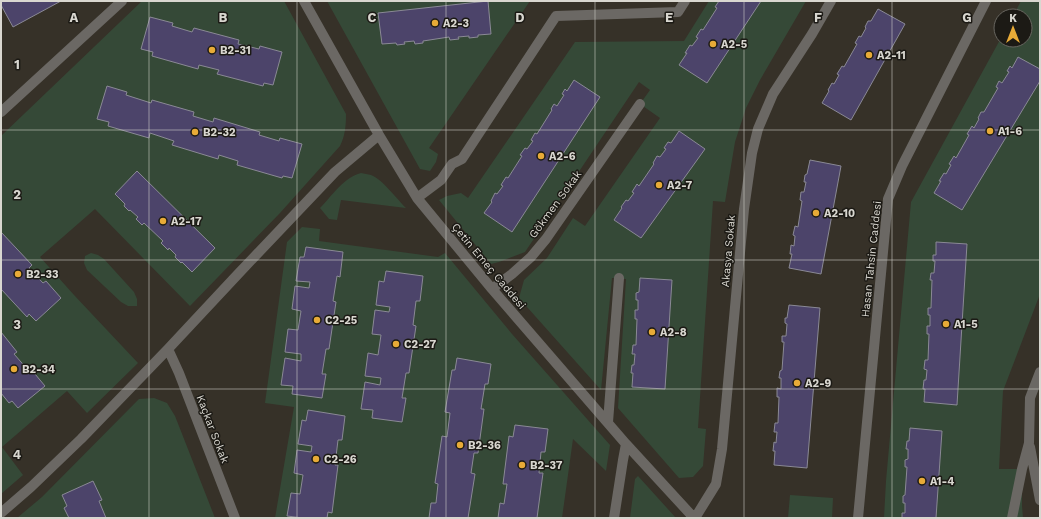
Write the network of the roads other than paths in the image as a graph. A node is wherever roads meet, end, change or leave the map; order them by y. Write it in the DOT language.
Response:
graph roads {
  1 [pos="122,1"];
  2 [pos="304,1"];
  3 [pos="685,1"];
  4 [pos="831,1"];
  5 [pos="986,1"];
  6 [pos="640,104"];
  7 [pos="1,112"];
  8 [pos="379,135"];
  9 [pos="417,198"];
  10 [pos="619,278"];
  11 [pos="492,289"];
  12 [pos="168,349"];
  13 [pos="1040,372"];
  14 [pos="608,422"];
  15 [pos="1029,443"];
  16 [pos="626,444"];
  17 [pos="1040,500"];
  18 [pos="1,513"];
  19 [pos="235,518"];
  20 [pos="614,518"];
  21 [pos="694,518"];
  22 [pos="858,518"];
  23 [pos="1012,518"];
  1 -- 7 [label="street"];
  2 -- 8 [label="street, Çetin Emeç Caddesi"];
  3 -- 9 [label="street"];
  4 -- 21 [label="street, Akasya Sokak"];
  5 -- 22 [label="street, Hasan Tahsin Caddesi"];
  6 -- 11 [label="street, Gökmen Sokak"];
  8 -- 9 [label="street, Çetin Emeç Caddesi"];
  8 -- 12 [label="street"];
  9 -- 11 [label="street, Çetin Emeç Caddesi"];
  10 -- 14 [label="street"];
  11 -- 14 [label="street, Çetin Emeç Caddesi"];
  12 -- 18 [label="street"];
  12 -- 19 [label="street, Kaçkar Sokak"];
  13 -- 15 [label="street"];
  14 -- 16 [label="street, Çetin Emeç Caddesi"];
  15 -- 17 [label="street"];
  15 -- 23 [label="street"];
  16 -- 20 [label="street"];
  16 -- 21 [label="street, Çetin Emeç Caddesi"];
}
